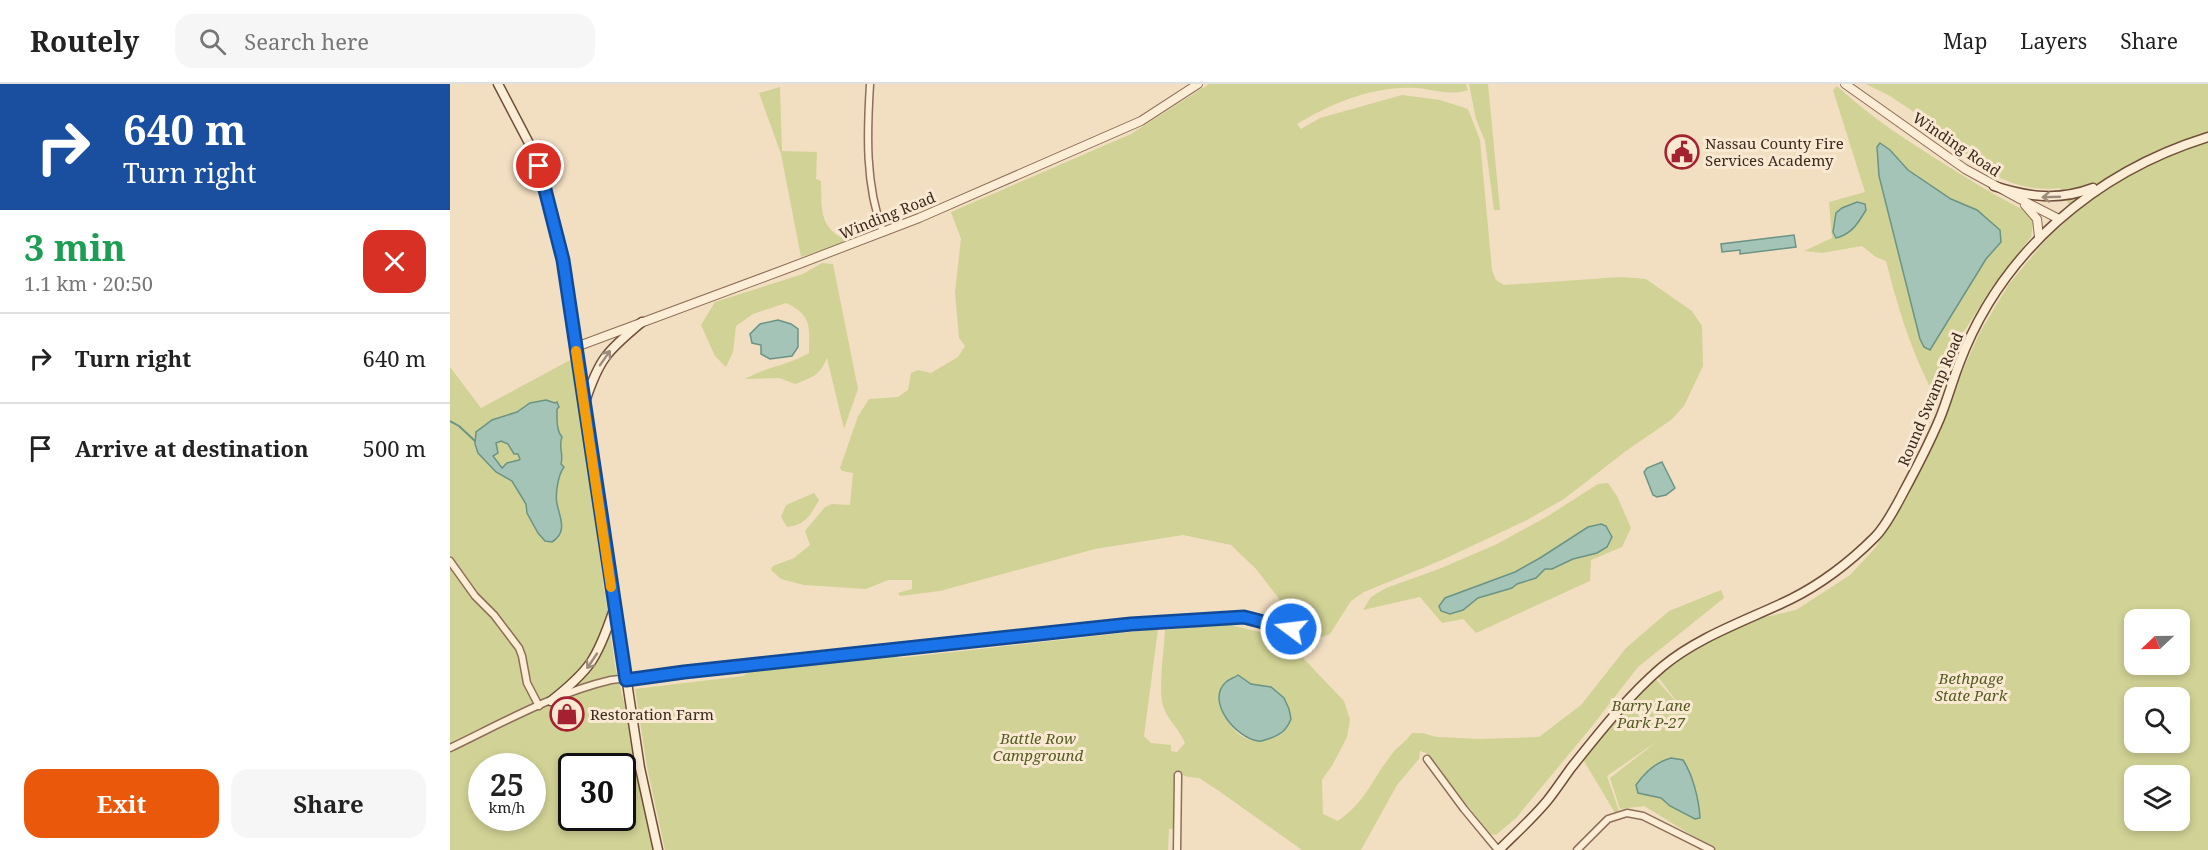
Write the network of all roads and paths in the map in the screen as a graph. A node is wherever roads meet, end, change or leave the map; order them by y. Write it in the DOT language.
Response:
graph roads {
  1 [pos="870,84"];
  2 [pos="1198,84"];
  3 [pos="1845,84"];
  4 [pos="498,85"];
  5 [pos="2208,137"];
  6 [pos="2107,182"];
  7 [pos="1994,186"];
  8 [pos="2020,200"];
  9 [pos="2059,219"];
  10 [pos="883,232"];
  11 [pos="2039,237"];
  12 [pos="642,322"];
  13 [pos="576,347"];
  14 [pos="584,406"];
  15 [pos="450,561"];
  16 [pos="614,609"];
  17 [pos="1291,629"];
  18 [pos="626,680"];
  19 [pos="551,700"];
  20 [pos="539,706"];
  21 [pos="450,748"];
  22 [pos="1427,759"];
  23 [pos="1178,775"];
  24 [pos="658,850"];
  25 [pos="1178,850"];
  26 [pos="1498,850"];
  27 [pos="1577,850"];
  28 [pos="1711,850"];
  1 -- 10 [label="street"];
  2 -- 10 [label="street, Winding Road"];
  3 -- 7 [label="street, Winding Road"];
  4 -- 13 [label="main road"];
  5 -- 6 [label="main road, Round Swamp Road"];
  6 -- 7 [label="main road, one-way"];
  6 -- 9 [label="main road, Round Swamp Road"];
  7 -- 8 [label="street, Winding Road"];
  8 -- 9 [label="street, Winding Road"];
  8 -- 11 [label="street"];
  9 -- 11 [label="main road, Round Swamp Road"];
  10 -- 12 [label="street, Winding Road"];
  11 -- 26 [label="main road, Round Swamp Road"];
  12 -- 13 [label="street, Winding Road"];
  14 -- 12 [label="main road, one-way"];
  13 -- 14 [label="main road"];
  14 -- 16 [label="main road"];
  15 -- 20 [label="street"];
  16 -- 18 [label="main road"];
  16 -- 19 [label="main road, one-way"];
  17 -- 18 [label="street"];
  18 -- 19 [label="street"];
  18 -- 24 [label="main road"];
  19 -- 20 [label="street"];
  20 -- 21 [label="street"];
  22 -- 26 [label="street"];
  23 -- 25 [label="street"];
  27 -- 28 [label="street"];
}
